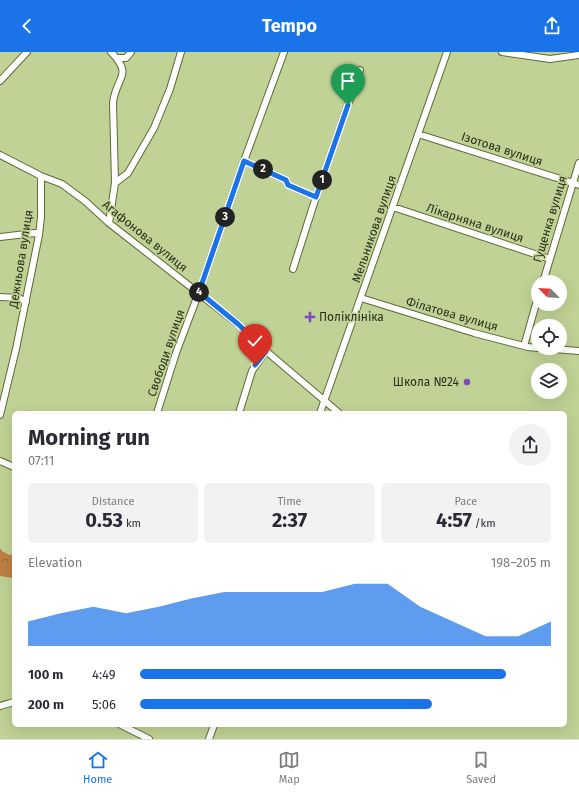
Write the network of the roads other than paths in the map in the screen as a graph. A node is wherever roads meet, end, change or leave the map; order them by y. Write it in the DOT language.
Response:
graph roads {
  1 [pos="27,52"];
  2 [pos="111,52"];
  3 [pos="131,52"];
  4 [pos="181,52"];
  5 [pos="284,52"];
  6 [pos="447,52"];
  7 [pos="502,52"];
  8 [pos="518,54"];
  9 [pos="579,55"];
  10 [pos="117,58"];
  11 [pos="360,70"];
  12 [pos="0,81"];
  13 [pos="418,134"];
  14 [pos="0,154"];
  15 [pos="244,161"];
  16 [pos="579,163"];
  17 [pos="41,176"];
  18 [pos="115,183"];
  19 [pos="576,184"];
  20 [pos="316,197"];
  21 [pos="393,207"];
  22 [pos="109,223"];
  23 [pos="39,235"];
  24 [pos="0,237"];
  25 [pos="550,259"];
  26 [pos="293,269"];
  27 [pos="545,275"];
  28 [pos="199,292"];
  29 [pos="0,297"];
  30 [pos="361,298"];
  31 [pos="26,302"];
  32 [pos="534,311"];
  33 [pos="524,346"];
  34 [pos="531,347"];
  35 [pos="567,350"];
  36 [pos="266,351"];
  37 [pos="579,351"];
  38 [pos="324,399"];
  39 [pos="158,411"];
  40 [pos="240,411"];
  41 [pos="321,411"];
  42 [pos="337,411"];
  43 [pos="0,415"];
  44 [pos="0,462"];
  45 [pos="12,466"];
  46 [pos="12,703"];
  47 [pos="0,706"];
  48 [pos="126,727"];
  49 [pos="213,727"];
  50 [pos="149,739"];
  51 [pos="209,739"];
  1 -- 12 [label="street"];
  2 -- 10 [label="street"];
  3 -- 10 [label="street"];
  4 -- 18 [label="street"];
  5 -- 15 [label="street, Свободи вулиця"];
  6 -- 13 [label="street, Мельникова вулиця"];
  7 -- 8 [label="street"];
  8 -- 9 [label="street"];
  10 -- 18 [label="street"];
  11 -- 20 [label="street"];
  13 -- 19 [label="street, Ізотова вулиця"];
  13 -- 21 [label="street, Мельникова вулиця"];
  14 -- 17 [label="street, Агафонова вулиця"];
  15 -- 20 [label="street"];
  15 -- 28 [label="street, Свободи вулиця"];
  16 -- 19 [label="street, Гущенка вулиця"];
  17 -- 22 [label="street, Агафонова вулиця"];
  17 -- 23 [label="street, Дежньова вулиця"];
  18 -- 22 [label="street"];
  19 -- 25 [label="street, Гущенка вулиця"];
  20 -- 26 [label="street"];
  21 -- 25 [label="street, Лікарняна вулиця"];
  21 -- 30 [label="street, Мельникова вулиця"];
  22 -- 28 [label="street, Агафонова вулиця"];
  23 -- 24 [label="street"];
  23 -- 31 [label="street, Дежньова вулиця"];
  25 -- 27 [label="street, Гущенка вулиця"];
  28 -- 36 [label="street, Агафонова вулиця"];
  28 -- 39 [label="street, Свободи вулиця"];
  29 -- 31 [label="street"];
  30 -- 33 [label="street, Філатова вулиця"];
  30 -- 38 [label="street, Мельникова вулиця"];
  31 -- 43 [label="street, Дежньова вулиця"];
  32 -- 33 [label="street"];
  33 -- 34 [label="street, Філатова вулиця"];
  35 -- 37 [label="street, Філатова вулиця"];
  36 -- 38 [label="street, Агафонова вулиця"];
  36 -- 40 [label="street"];
  38 -- 41 [label="street, Мельникова вулиця"];
  38 -- 42 [label="street, Агафонова вулиця"];
  44 -- 45 [label="street"];
  46 -- 47 [label="street"];
  48 -- 50 [label="street"];
  49 -- 51 [label="street"];
}
